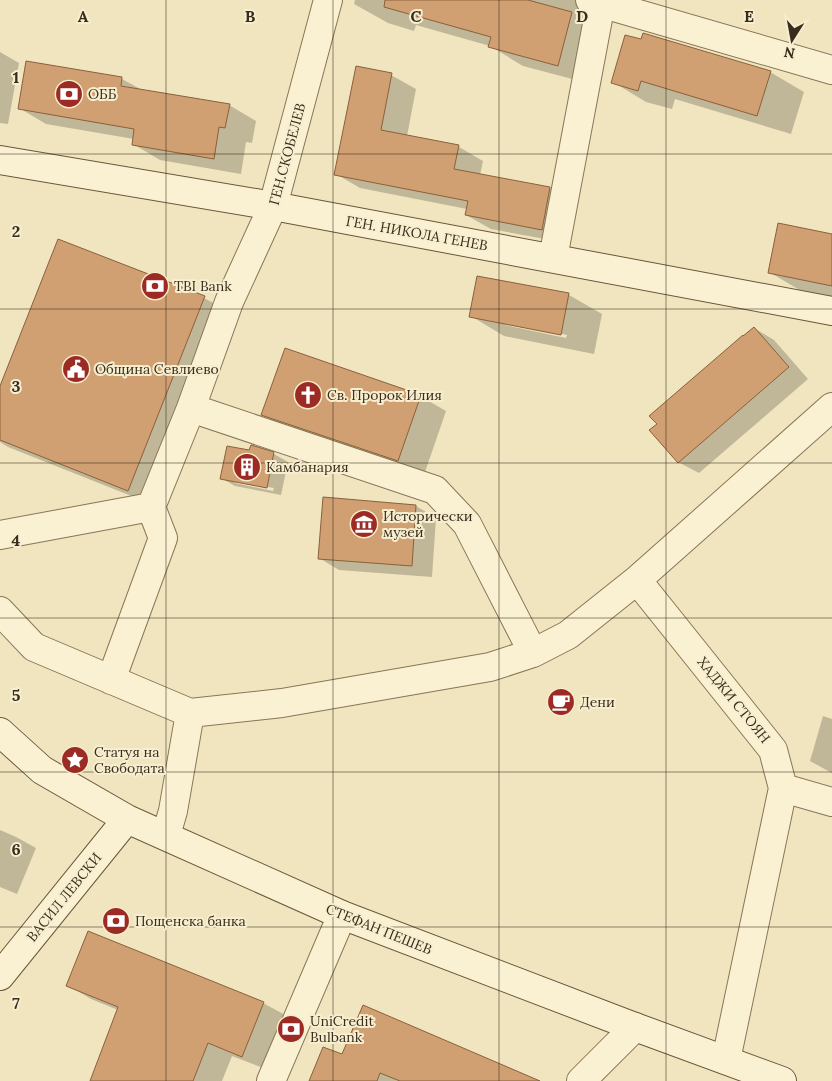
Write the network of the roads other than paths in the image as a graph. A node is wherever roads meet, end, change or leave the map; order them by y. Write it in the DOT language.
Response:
graph roads {
  1 [pos="328,0"];
  2 [pos="611,3"];
  3 [pos="832,70"];
  4 [pos="0,160"];
  5 [pos="273,206"];
  6 [pos="553,258"];
  7 [pos="832,311"];
  8 [pos="191,408"];
  9 [pos="826,423"];
  10 [pos="151,506"];
  11 [pos="0,535"];
  12 [pos="637,580"];
  13 [pos="0,611"];
  14 [pos="533,653"];
  15 [pos="111,680"];
  16 [pos="190,712"];
  17 [pos="0,732"];
  18 [pos="783,788"];
  19 [pos="832,802"];
  20 [pos="127,819"];
  21 [pos="166,835"];
  22 [pos="342,915"];
  23 [pos="0,976"];
  24 [pos="634,1027"];
  25 [pos="726,1060"];
  26 [pos="271,1081"];
  27 [pos="581,1081"];
  28 [pos="782,1081"];
  1 -- 5 [label="street, ГЕН.СКОБЕЛЕВ"];
  2 -- 3 [label="street"];
  2 -- 6 [label="street"];
  4 -- 5 [label="street, ГЕН. НИКОЛА ГЕНЕВ"];
  5 -- 6 [label="street, ГЕН. НИКОЛА ГЕНЕВ"];
  5 -- 8 [label="street, ГЕН.СКОБЕЛЕВ"];
  6 -- 7 [label="street, ГЕН. НИКОЛА ГЕНЕВ"];
  8 -- 10 [label="street, ГЕН.СКОБЕЛЕВ"];
  8 -- 14 [label="street"];
  9 -- 12 [label="street"];
  10 -- 11 [label="street"];
  10 -- 15 [label="street"];
  12 -- 14 [label="street"];
  12 -- 18 [label="street, ХАДЖИ СТОЯН"];
  13 -- 15 [label="street"];
  14 -- 16 [label="street"];
  15 -- 16 [label="street"];
  16 -- 21 [label="street"];
  17 -- 20 [label="street, СТЕФАН ПЕШЕВ"];
  18 -- 19 [label="street"];
  18 -- 25 [label="street"];
  20 -- 21 [label="street, СТЕФАН ПЕШЕВ"];
  20 -- 23 [label="street, ВАСИЛ ЛЕВСКИ"];
  21 -- 22 [label="street, СТЕФАН ПЕШЕВ"];
  22 -- 24 [label="street, СТЕФАН ПЕШЕВ"];
  22 -- 26 [label="street"];
  24 -- 25 [label="street, СТЕФАН ПЕШЕВ"];
  24 -- 27 [label="street"];
  25 -- 28 [label="street, СТЕФАН ПЕШЕВ"];
}
